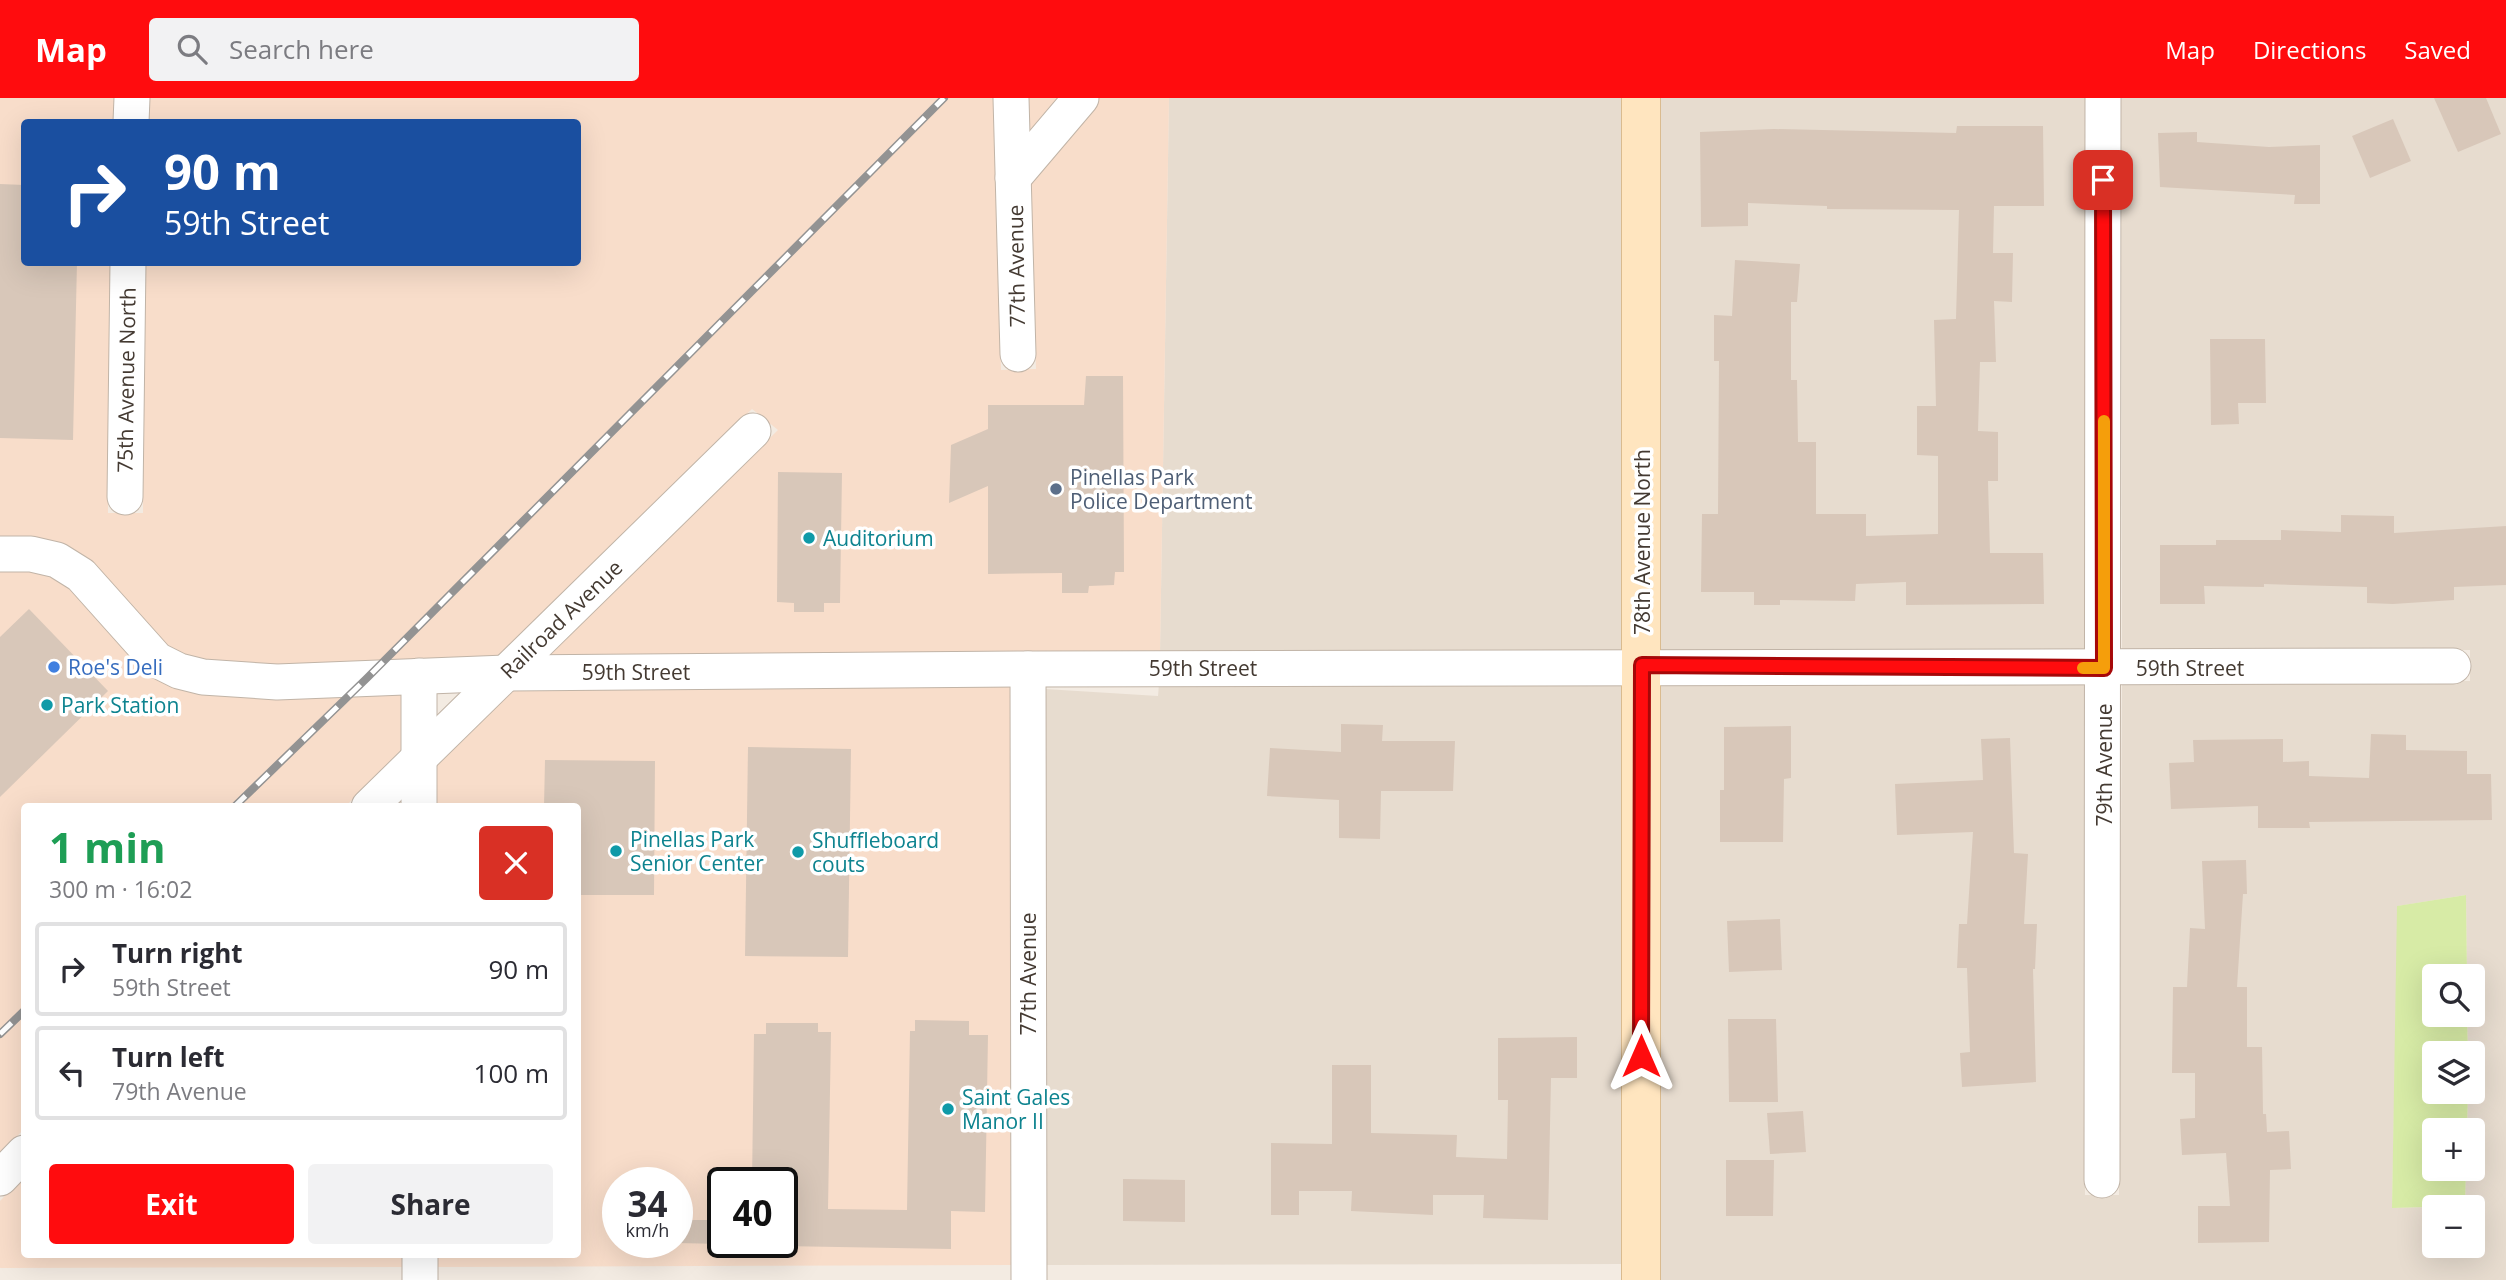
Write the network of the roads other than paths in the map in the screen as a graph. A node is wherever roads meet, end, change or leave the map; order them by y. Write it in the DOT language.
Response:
graph roads {
  1 [pos="132,98"];
  2 [pos="1011,98"];
  3 [pos="1081,98"];
  4 [pos="1641,98"];
  5 [pos="2103,98"];
  6 [pos="131,119"];
  7 [pos="1013,178"];
  8 [pos="128,266"];
  9 [pos="1018,354"];
  10 [pos="753,431"];
  11 [pos="125,497"];
  12 [pos="0,554"];
  13 [pos="1642,665"];
  14 [pos="2453,666"];
  15 [pos="2104,668"];
  16 [pos="1028,669"];
  17 [pos="506,673"];
  18 [pos="419,676"];
  19 [pos="419,756"];
  20 [pos="373,803"];
  21 [pos="419,803"];
  22 [pos="21,1156"];
  23 [pos="0,1178"];
  24 [pos="2102,1180"];
  25 [pos="420,1258"];
  26 [pos="421,1280"];
  27 [pos="1029,1280"];
  28 [pos="1641,1280"];
  1 -- 6 [label="street"];
  2 -- 7 [label="street, 77th Avenue"];
  3 -- 7 [label="street, 77th Avenue"];
  4 -- 13 [label="street, 78th Avenue North"];
  5 -- 15 [label="street, 79th Avenue"];
  7 -- 9 [label="street, 77th Avenue"];
  8 -- 11 [label="street, 75th Avenue North"];
  10 -- 17 [label="street, Railroad Avenue"];
  12 -- 18 [label="street, 59th Street"];
  13 -- 15 [label="street, 59th Street"];
  13 -- 16 [label="street, 59th Street"];
  13 -- 28 [label="street, 78th Avenue North"];
  14 -- 15 [label="street, 59th Street"];
  15 -- 24 [label="street, 79th Avenue"];
  16 -- 17 [label="street, 59th Street"];
  16 -- 27 [label="street, 77th Avenue"];
  17 -- 18 [label="street, 59th Street"];
  17 -- 19 [label="street, Railroad Avenue"];
  18 -- 19 [label="street"];
  19 -- 20 [label="street, Railroad Avenue"];
  19 -- 21 [label="street"];
  22 -- 23 [label="street"];
  25 -- 26 [label="street"];
}
